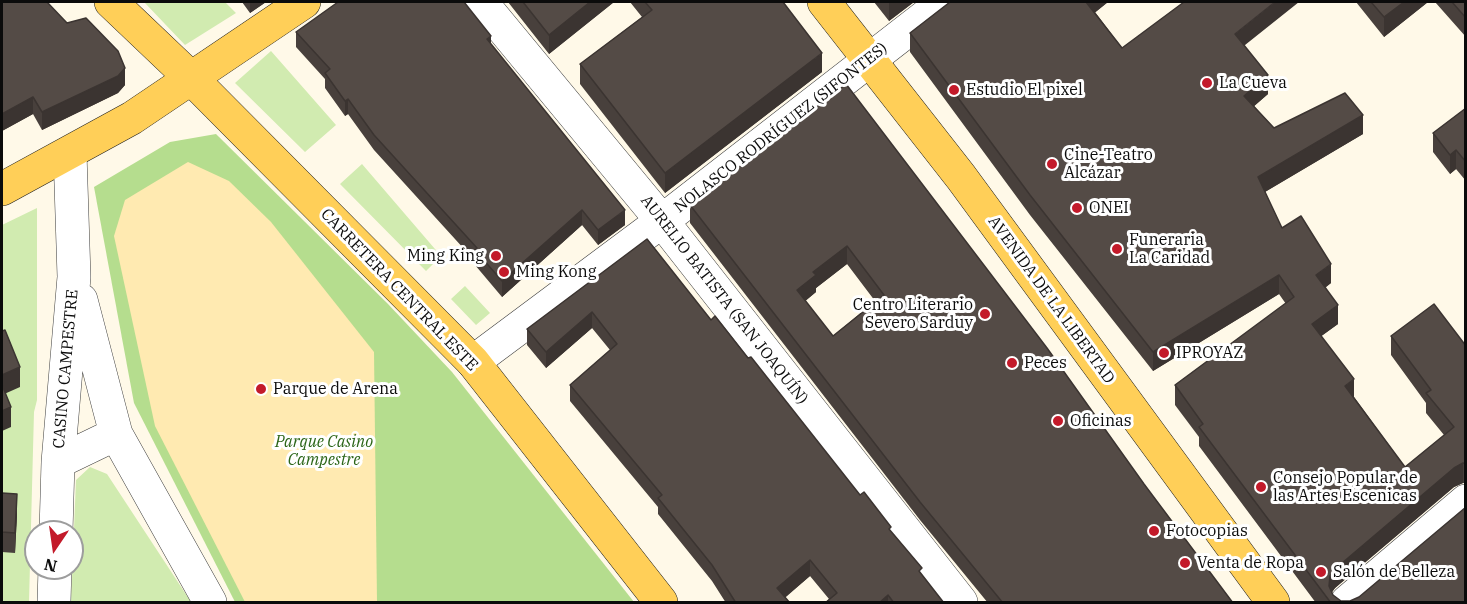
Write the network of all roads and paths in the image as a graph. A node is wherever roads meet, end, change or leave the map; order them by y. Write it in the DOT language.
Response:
graph roads {
  1 [pos="111,2"];
  2 [pos="304,2"];
  3 [pos="481,2"];
  4 [pos="824,2"];
  5 [pos="944,2"];
  6 [pos="868,59"];
  7 [pos="193,80"];
  8 [pos="132,118"];
  9 [pos="235,123"];
  10 [pos="70,153"];
  11 [pos="2,189"];
  12 [pos="663,221"];
  13 [pos="74,276"];
  14 [pos="473,362"];
  15 [pos="116,434"];
  16 [pos="58,462"];
  17 [pos="1466,501"];
  18 [pos="56,520"];
  19 [pos="55,580"];
  20 [pos="54,603"];
  21 [pos="210,603"];
  22 [pos="661,603"];
  23 [pos="961,603"];
  24 [pos="1273,603"];
  25 [pos="1347,603"];
  1 -- 7 [label="main road, CARRETERA CENTRAL ESTE"];
  2 -- 7 [label="main road"];
  3 -- 12 [label="street, AURELIO BATISTA (SAN JOAQUÍN)"];
  4 -- 6 [label="main road, AVENIDA DE LA LIBERTAD"];
  5 -- 6 [label="street, NOLASCO RODRÍGUEZ (SIFONTES)"];
  6 -- 12 [label="street, NOLASCO RODRÍGUEZ (SIFONTES)"];
  6 -- 24 [label="main road, AVENIDA DE LA LIBERTAD"];
  7 -- 8 [label="main road"];
  7 -- 9 [label="main road, CARRETERA CENTRAL ESTE"];
  8 -- 9 [label="main road"];
  8 -- 10 [label="main road"];
  9 -- 14 [label="main road, CARRETERA CENTRAL ESTE"];
  10 -- 11 [label="main road"];
  10 -- 13 [label="street, CASINO CAMPESTRE"];
  12 -- 14 [label="street, NOLASCO RODRÍGUEZ (SIFONTES)"];
  12 -- 23 [label="street, AURELIO BATISTA (SAN JOAQUÍN)"];
  13 -- 15 [label="street, CASINO CAMPESTRE"];
  13 -- 16 [label="street, CASINO CAMPESTRE"];
  14 -- 22 [label="main road, CARRETERA CENTRAL ESTE"];
  15 -- 16 [label="street, CASINO CAMPESTRE"];
  15 -- 21 [label="street, CASINO CAMPESTRE"];
  16 -- 18 [label="street, CASINO CAMPESTRE"];
  17 -- 25 [label="street"];
  19 -- 20 [label="street"];
}
